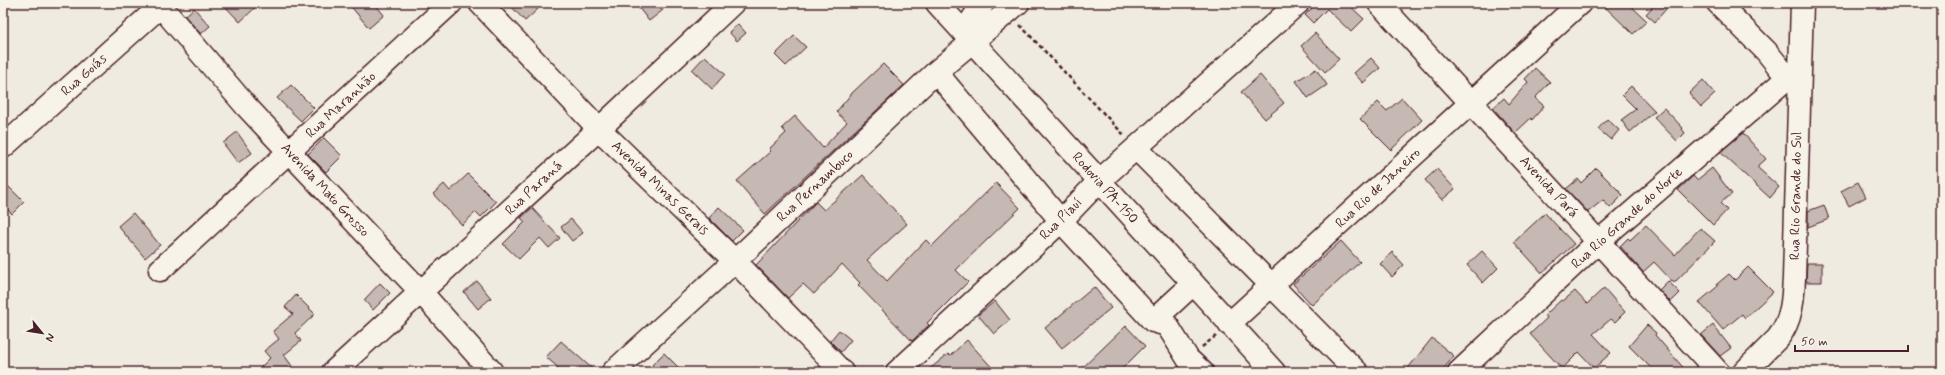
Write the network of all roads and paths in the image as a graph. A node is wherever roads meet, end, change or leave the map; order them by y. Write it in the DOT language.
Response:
graph roads {
  1 [pos="451,3"];
  2 [pos="480,3"];
  3 [pos="733,3"];
  4 [pos="937,3"];
  5 [pos="983,3"];
  6 [pos="1298,3"];
  7 [pos="1379,3"];
  8 [pos="1580,3"];
  9 [pos="1718,3"];
  10 [pos="1802,3"];
  11 [pos="161,4"];
  12 [pos="1013,8"];
  13 [pos="968,37"];
  14 [pos="936,72"];
  15 [pos="1793,72"];
  16 [pos="1470,103"];
  17 [pos="599,129"];
  18 [pos="3,147"];
  19 [pos="1136,148"];
  20 [pos="289,152"];
  21 [pos="1099,181"];
  22 [pos="1061,221"];
  23 [pos="1599,241"];
  24 [pos="735,261"];
  25 [pos="160,270"];
  26 [pos="1193,284"];
  27 [pos="1272,285"];
  28 [pos="421,292"];
  29 [pos="1153,321"];
  30 [pos="1229,324"];
  31 [pos="1188,368"];
  32 [pos="333,372"];
  33 [pos="492,372"];
  34 [pos="613,372"];
  35 [pos="842,372"];
  36 [pos="897,372"];
  37 [pos="1274,372"];
  38 [pos="1357,372"];
  39 [pos="1459,372"];
  40 [pos="1718,372"];
  41 [pos="1744,372"];
  1 -- 20 [label="main road, Rua Maranhão"];
  2 -- 17 [label="main road, Avenida Minas Gerais"];
  3 -- 17 [label="main road, Rua Paraná"];
  4 -- 13 [label="main road, Rodovia PA-150"];
  5 -- 13 [label="main road"];
  6 -- 19 [label="main road, Rua Piauí"];
  7 -- 16 [label="main road, Avenida Pará"];
  8 -- 16 [label="main road, Rua Rio de Janeiro"];
  9 -- 15 [label="main road"];
  10 -- 15 [label="main road, Rua Rio Grande do Sul"];
  11 -- 18 [label="main road, Rua Goiás"];
  11 -- 20 [label="main road, Avenida Mato Grosso"];
  12 -- 13 [label="main road, Rua Pernambuco"];
  12 -- 19 [label="path"];
  13 -- 14 [label="main road, Rua Pernambuco"];
  13 -- 21 [label="main road, Rodovia PA-150"];
  14 -- 22 [label="main road"];
  14 -- 24 [label="main road, Rua Pernambuco"];
  15 -- 23 [label="main road, Rua Rio Grande do Norte"];
  15 -- 41 [label="main road, Rua Rio Grande do Sul"];
  16 -- 23 [label="main road, Avenida Pará"];
  16 -- 27 [label="main road, Rua Rio de Janeiro"];
  17 -- 24 [label="main road, Avenida Minas Gerais"];
  17 -- 28 [label="main road, Rua Paraná"];
  19 -- 21 [label="main road, Rua Piauí"];
  19 -- 27 [label="main road"];
  20 -- 25 [label="main road, Rua Maranhão"];
  20 -- 28 [label="main road, Avenida Mato Grosso"];
  21 -- 22 [label="main road, Rua Piauí"];
  21 -- 26 [label="main road, Rodovia PA-150"];
  22 -- 29 [label="main road"];
  22 -- 36 [label="main road, Rua Piauí"];
  23 -- 39 [label="main road, Rua Rio Grande do Norte"];
  23 -- 40 [label="main road, Avenida Pará"];
  24 -- 34 [label="main road, Rua Pernambuco"];
  24 -- 35 [label="main road, Avenida Minas Gerais"];
  26 -- 29 [label="main road"];
  26 -- 30 [label="main road, Rodovia PA-150"];
  27 -- 30 [label="main road, Rua Rio de Janeiro"];
  27 -- 38 [label="main road"];
  28 -- 32 [label="main road, Rua Paraná"];
  28 -- 33 [label="main road, Avenida Mato Grosso"];
  29 -- 31 [label="main road"];
  30 -- 31 [label="path"];
  30 -- 37 [label="main road, Rodovia PA-150"];
}
